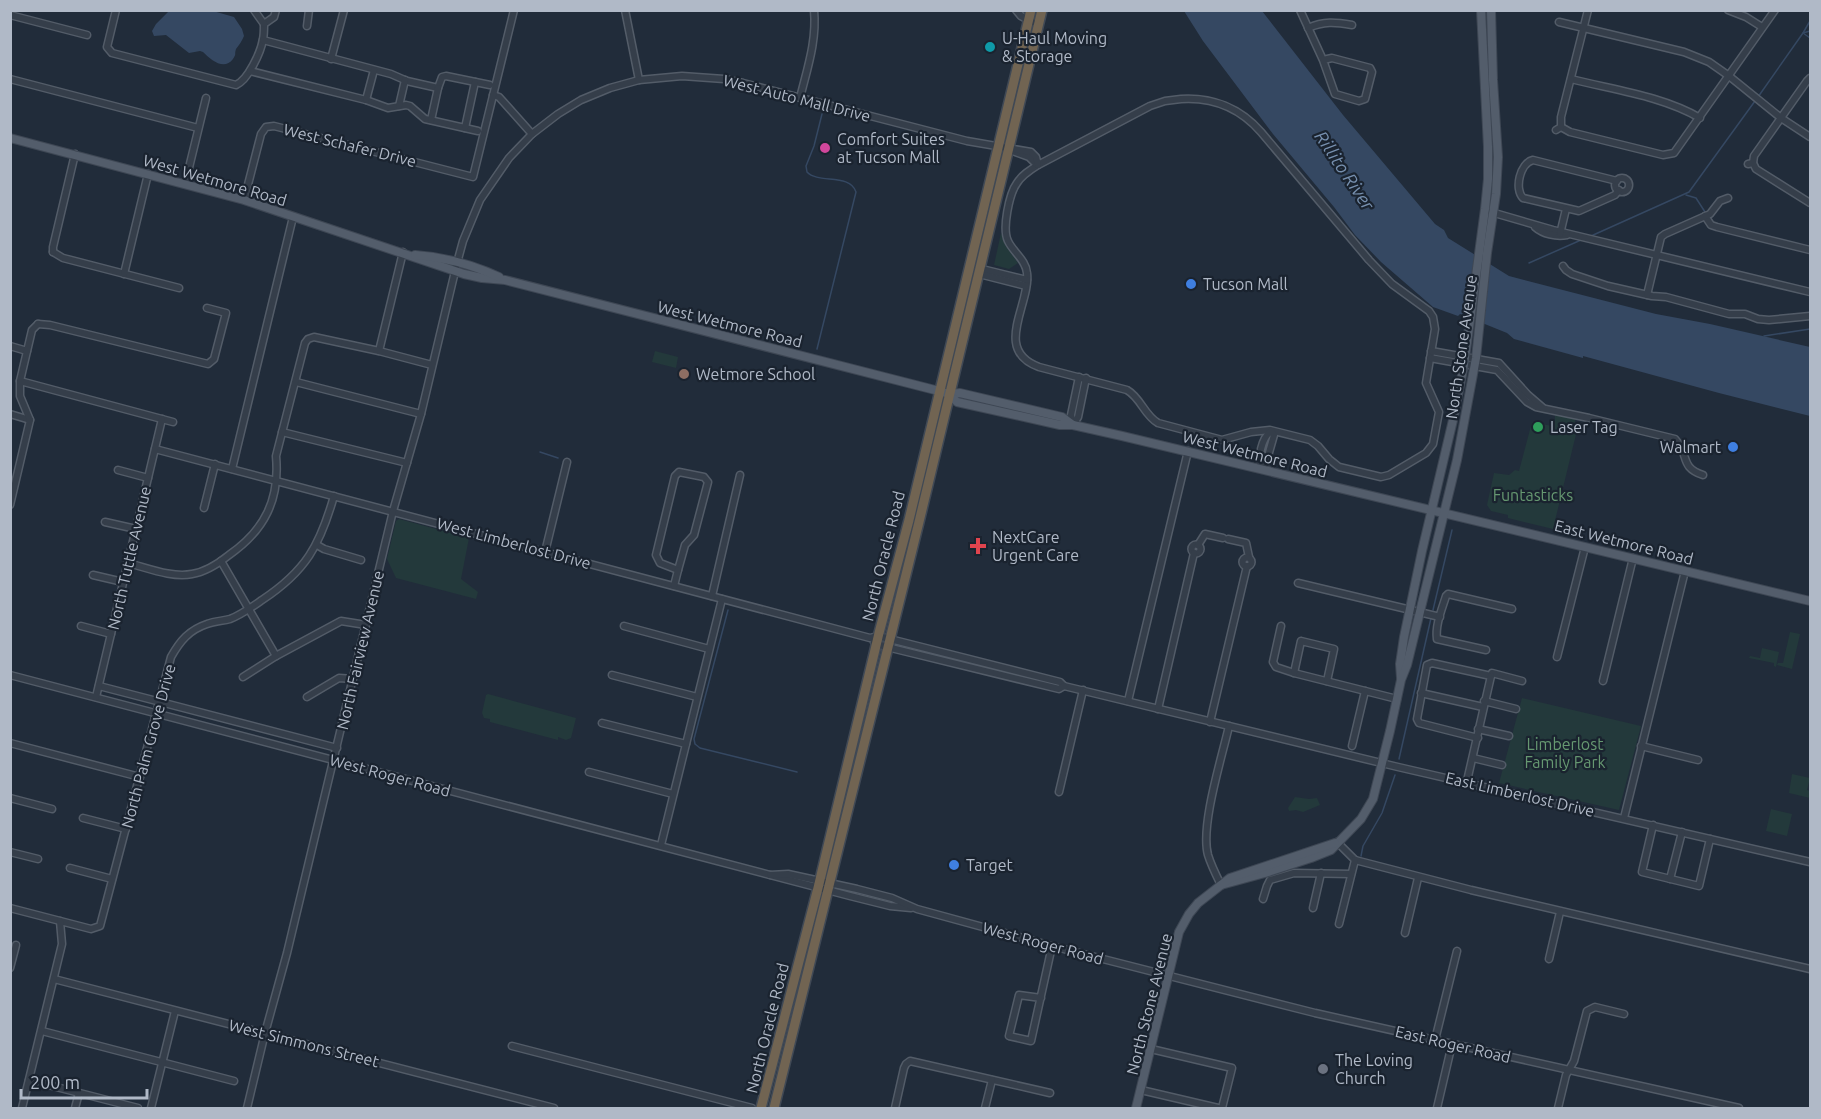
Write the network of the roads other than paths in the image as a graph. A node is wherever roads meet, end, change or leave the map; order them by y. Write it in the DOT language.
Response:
graph roads {
  1 [pos="116,10"];
  2 [pos="254,10"];
  3 [pos="276,10"];
  4 [pos="309,10"];
  5 [pos="344,10"];
  6 [pos="514,10"];
  7 [pos="625,10"];
  8 [pos="814,10"];
  9 [pos="1016,10"];
  10 [pos="1031,10"];
  11 [pos="1041,10"];
  12 [pos="1300,10"];
  13 [pos="1481,10"];
  14 [pos="1491,10"];
  15 [pos="1588,10"];
  16 [pos="1728,10"];
  17 [pos="1774,10"];
  18 [pos="10,15"];
  19 [pos="1033,22"];
  20 [pos="1560,22"];
  21 [pos="264,24"];
  22 [pos="1352,25"];
  23 [pos="307,26"];
  24 [pos="1762,27"];
  25 [pos="1308,28"];
  26 [pos="1584,28"];
  27 [pos="87,35"];
  28 [pos="263,40"];
  29 [pos="331,59"];
  30 [pos="1323,60"];
  31 [pos="250,70"];
  32 [pos="374,70"];
  33 [pos="1730,76"];
  34 [pos="10,79"];
  35 [pos="1571,79"];
  36 [pos="405,80"];
  37 [pos="639,80"];
  38 [pos="1809,80"];
  39 [pos="475,82"];
  40 [pos="490,85"];
  41 [pos="438,88"];
  42 [pos="493,95"];
  43 [pos="206,98"];
  44 [pos="800,98"];
  45 [pos="366,100"];
  46 [pos="399,106"];
  47 [pos="1700,118"];
  48 [pos="1781,118"];
  49 [pos="431,120"];
  50 [pos="198,128"];
  51 [pos="465,128"];
  52 [pos="478,131"];
  53 [pos="532,134"];
  54 [pos="1810,137"];
  55 [pos="10,138"];
  56 [pos="1003,148"];
  57 [pos="75,154"];
  58 [pos="1038,165"];
  59 [pos="148,174"];
  60 [pos="1617,181"];
  61 [pos="185,184"];
  62 [pos="1619,190"];
  63 [pos="1728,198"];
  64 [pos="244,200"];
  65 [pos="1810,203"];
  66 [pos="1485,209"];
  67 [pos="1566,209"];
  68 [pos="1493,213"];
  69 [pos="1705,216"];
  70 [pos="293,217"];
  71 [pos="1560,234"];
  72 [pos="1810,250"];
  73 [pos="1483,251"];
  74 [pos="407,254"];
  75 [pos="1656,254"];
  76 [pos="1563,266"];
  77 [pos="456,267"];
  78 [pos="124,274"];
  79 [pos="978,274"];
  80 [pos="1026,283"];
  81 [pos="179,288"];
  82 [pos="1810,292"];
  83 [pos="1647,295"];
  84 [pos="207,308"];
  85 [pos="1810,316"];
  86 [pos="10,346"];
  87 [pos="27,351"];
  88 [pos="379,351"];
  89 [pos="1431,355"];
  90 [pos="1466,356"];
  91 [pos="1475,362"];
  92 [pos="432,365"];
  93 [pos="1464,365"];
  94 [pos="1083,378"];
  95 [pos="20,381"];
  96 [pos="296,382"];
  97 [pos="939,391"];
  98 [pos="949,394"];
  99 [pos="10,414"];
  100 [pos="421,414"];
  101 [pos="162,419"];
  102 [pos="30,420"];
  103 [pos="173,422"];
  104 [pos="1073,425"];
  105 [pos="1271,430"];
  106 [pos="282,432"];
  107 [pos="155,449"];
  108 [pos="1188,452"];
  109 [pos="567,462"];
  110 [pos="407,463"];
  111 [pos="215,464"];
  112 [pos="232,469"];
  113 [pos="1261,469"];
  114 [pos="118,470"];
  115 [pos="740,475"];
  116 [pos="1703,475"];
  117 [pos="148,478"];
  118 [pos="276,480"];
  119 [pos="12,489"];
  120 [pos="334,496"];
  121 [pos="10,505"];
  122 [pos="204,508"];
  123 [pos="1431,510"];
  124 [pos="393,511"];
  125 [pos="1444,513"];
  126 [pos="914,521"];
  127 [pos="105,522"];
  128 [pos="136,529"];
  129 [pos="317,546"];
  130 [pos="1585,547"];
  131 [pos="545,552"];
  132 [pos="1633,558"];
  133 [pos="361,560"];
  134 [pos="221,561"];
  135 [pos="128,563"];
  136 [pos="678,570"];
  137 [pos="1685,571"];
  138 [pos="93,575"];
  139 [pos="123,582"];
  140 [pos="1298,583"];
  141 [pos="674,586"];
  142 [pos="712,596"];
  143 [pos="722,599"];
  144 [pos="1810,601"];
  145 [pos="249,609"];
  146 [pos="1512,609"];
  147 [pos="1410,610"];
  148 [pos="1420,613"];
  149 [pos="1440,617"];
  150 [pos="366,625"];
  151 [pos="81,626"];
  152 [pos="624,626"];
  153 [pos="1281,626"];
  154 [pos="180,630"];
  155 [pos="111,634"];
  156 [pos="186,635"];
  157 [pos="875,640"];
  158 [pos="888,643"];
  159 [pos="709,649"];
  160 [pos="1486,650"];
  161 [pos="276,656"];
  162 [pos="1557,657"];
  163 [pos="985,664"];
  164 [pos="977,670"];
  165 [pos="1294,673"];
  166 [pos="10,675"];
  167 [pos="612,675"];
  168 [pos="1037,676"];
  169 [pos="1491,676"];
  170 [pos="243,677"];
  171 [pos="353,679"];
  172 [pos="1401,680"];
  173 [pos="1327,681"];
  174 [pos="1522,681"];
  175 [pos="1603,681"];
  176 [pos="1029,682"];
  177 [pos="99,686"];
  178 [pos="1064,686"];
  179 [pos="1083,690"];
  180 [pos="1365,691"];
  181 [pos="1421,693"];
  182 [pos="96,697"];
  183 [pos="307,697"];
  184 [pos="697,697"];
  185 [pos="1397,699"];
  186 [pos="1128,701"];
  187 [pos="160,702"];
  188 [pos="1484,704"];
  189 [pos="1158,709"];
  190 [pos="1516,709"];
  191 [pos="157,714"];
  192 [pos="858,720"];
  193 [pos="1210,722"];
  194 [pos="602,723"];
  195 [pos="1229,726"];
  196 [pos="1478,729"];
  197 [pos="1509,736"];
  198 [pos="1478,738"];
  199 [pos="10,743"];
  200 [pos="686,744"];
  201 [pos="1352,746"];
  202 [pos="1641,746"];
  203 [pos="337,748"];
  204 [pos="1473,758"];
  205 [pos="848,760"];
  206 [pos="1698,760"];
  207 [pos="334,761"];
  208 [pos="859,762"];
  209 [pos="1383,763"];
  210 [pos="1502,765"];
  211 [pos="589,772"];
  212 [pos="140,777"];
  213 [pos="1467,782"];
  214 [pos="1059,792"];
  215 [pos="673,794"];
  216 [pos="10,798"];
  217 [pos="850,801"];
  218 [pos="52,808"];
  219 [pos="83,818"];
  220 [pos="1624,818"];
  221 [pos="1653,825"];
  222 [pos="126,829"];
  223 [pos="1682,832"];
  224 [pos="1710,838"];
  225 [pos="1337,842"];
  226 [pos="661,845"];
  227 [pos="10,852"];
  228 [pos="38,860"];
  229 [pos="1354,860"];
  230 [pos="1810,862"];
  231 [pos="70,868"];
  232 [pos="1321,873"];
  233 [pos="1351,874"];
  234 [pos="1418,878"];
  235 [pos="112,879"];
  236 [pos="1670,879"];
  237 [pos="819,884"];
  238 [pos="1221,885"];
  239 [pos="829,886"];
  240 [pos="1263,899"];
  241 [pos="10,908"];
  242 [pos="1313,908"];
  243 [pos="1560,912"];
  244 [pos="60,921"];
  245 [pos="1339,924"];
  246 [pos="1405,933"];
  247 [pos="16,945"];
  248 [pos="1052,946"];
  249 [pos="1457,951"];
  250 [pos="1549,959"];
  251 [pos="10,968"];
  252 [pos="1810,969"];
  253 [pos="1168,975"];
  254 [pos="54,979"];
  255 [pos="1041,998"];
  256 [pos="787,1009"];
  257 [pos="175,1011"];
  258 [pos="798,1012"];
  259 [pos="1624,1014"];
  260 [pos="42,1031"];
  261 [pos="265,1033"];
  262 [pos="1435,1040"];
  263 [pos="1452,1044"];
  264 [pos="512,1046"];
  265 [pos="1151,1048"];
  266 [pos="163,1062"];
  267 [pos="1569,1070"];
  268 [pos="29,1080"];
  269 [pos="992,1080"];
  270 [pos="234,1081"];
  271 [pos="1141,1090"];
  272 [pos="79,1093"];
  273 [pos="1050,1093"];
  274 [pos="22,1108"];
  275 [pos="75,1108"];
  276 [pos="138,1108"];
  277 [pos="151,1108"];
  278 [pos="247,1108"];
  279 [pos="554,1108"];
  280 [pos="752,1108"];
  281 [pos="761,1108"];
  282 [pos="774,1108"];
  283 [pos="895,1108"];
  284 [pos="985,1108"];
  285 [pos="1136,1108"];
  286 [pos="1220,1108"];
  287 [pos="1437,1108"];
  288 [pos="1558,1108"];
  289 [pos="1739,1108"];
  1 -- 31 [label="street"];
  2 -- 21 [label="street"];
  3 -- 21 [label="street"];
  4 -- 23 [label="street"];
  5 -- 29 [label="street"];
  6 -- 42 [label="street"];
  7 -- 37 [label="street"];
  8 -- 44 [label="street"];
  9 -- 19 [label="street"];
  10 -- 19 [label="highway, North Oracle Road"];
  11 -- 19 [label="highway, North Oracle Road"];
  12 -- 25 [label="street"];
  13 -- 66 [label="main road, North Stone Avenue"];
  14 -- 68 [label="main road, North Stone Avenue"];
  15 -- 26 [label="street"];
  16 -- 24 [label="street"];
  17 -- 24 [label="street"];
  18 -- 27 [label="street"];
  19 -- 56 [label="highway, North Oracle Road"];
  20 -- 26 [label="street"];
  21 -- 28 [label="street"];
  22 -- 25 [label="street"];
  24 -- 33 [label="street"];
  25 -- 30 [label="street"];
  26 -- 33 [label="street"];
  26 -- 35 [label="street"];
  28 -- 29 [label="street"];
  28 -- 31 [label="street"];
  29 -- 32 [label="street"];
  30 -- 30 [label="street"];
  31 -- 45 [label="street"];
  32 -- 36 [label="street"];
  32 -- 45 [label="street"];
  33 -- 47 [label="street"];
  33 -- 48 [label="street"];
  34 -- 50 [label="street"];
  35 -- 47 [label="street"];
  35 -- 47 [label="street"];
  36 -- 41 [label="street"];
  36 -- 46 [label="street"];
  37 -- 44 [label="street, West Auto Mall Drive"];
  37 -- 53 [label="street, West Auto Mall Drive"];
  38 -- 48 [label="street"];
  39 -- 40 [label="street"];
  39 -- 41 [label="street"];
  39 -- 51 [label="street"];
  41 -- 49 [label="street"];
  42 -- 53 [label="street"];
  42 -- 64 [label="street, West Schafer Drive"];
  43 -- 50 [label="street"];
  44 -- 56 [label="street, West Auto Mall Drive"];
  45 -- 46 [label="street"];
  46 -- 49 [label="street"];
  48 -- 54 [label="street"];
  48 -- 65 [label="street"];
  49 -- 51 [label="street"];
  50 -- 61 [label="street"];
  51 -- 52 [label="street"];
  53 -- 77 [label="street, West Auto Mall Drive"];
  55 -- 57 [label="main road, West Wetmore Road"];
  56 -- 58 [label="street, West Auto Mall Drive"];
  56 -- 79 [label="highway, North Oracle Road"];
  56 -- 97 [label="highway, North Oracle Road"];
  57 -- 59 [label="main road, West Wetmore Road"];
  57 -- 78 [label="street"];
  58 -- 80 [label="street"];
  58 -- 89 [label="street"];
  59 -- 61 [label="main road, West Wetmore Road"];
  59 -- 78 [label="street"];
  60 -- 62 [label="street"];
  60 -- 62 [label="street"];
  60 -- 67 [label="street"];
  61 -- 64 [label="main road, West Wetmore Road"];
  62 -- 67 [label="street"];
  63 -- 69 [label="street"];
  64 -- 70 [label="main road, West Wetmore Road"];
  66 -- 68 [label="street"];
  66 -- 73 [label="main road, North Stone Avenue"];
  67 -- 71 [label="street"];
  68 -- 71 [label="street"];
  68 -- 73 [label="main road, North Stone Avenue"];
  69 -- 72 [label="street"];
  69 -- 75 [label="street"];
  70 -- 74 [label="main road, West Wetmore Road"];
  70 -- 112 [label="street"];
  71 -- 75 [label="street"];
  73 -- 90 [label="main road, North Stone Avenue"];
  73 -- 91 [label="main road, North Stone Avenue"];
  74 -- 77 [label="main road, West Wetmore Road"];
  74 -- 88 [label="street"];
  75 -- 82 [label="street"];
  75 -- 83 [label="street"];
  76 -- 83 [label="street"];
  77 -- 92 [label="street, North Fairview Avenue"];
  77 -- 97 [label="main road, West Wetmore Road"];
  78 -- 81 [label="street"];
  79 -- 80 [label="street"];
  79 -- 98 [label="highway, North Oracle Road"];
  80 -- 94 [label="street"];
  83 -- 85 [label="street"];
  84 -- 87 [label="street"];
  86 -- 87 [label="street"];
  87 -- 95 [label="street"];
  88 -- 92 [label="street"];
  88 -- 96 [label="street"];
  89 -- 90 [label="street"];
  89 -- 93 [label="street"];
  89 -- 105 [label="street"];
  90 -- 91 [label="street"];
  90 -- 93 [label="main road, North Stone Avenue"];
  91 -- 93 [label="street"];
  91 -- 116 [label="street"];
  91 -- 125 [label="main road, North Stone Avenue"];
  92 -- 100 [label="street, North Fairview Avenue"];
  93 -- 123 [label="main road, North Stone Avenue"];
  94 -- 104 [label="street"];
  94 -- 105 [label="street"];
  95 -- 101 [label="street"];
  95 -- 102 [label="street"];
  96 -- 100 [label="street"];
  96 -- 106 [label="street"];
  97 -- 98 [label="main road, West Wetmore Road"];
  97 -- 126 [label="highway, North Oracle Road"];
  98 -- 104 [label="main road, West Wetmore Road"];
  98 -- 126 [label="highway, North Oracle Road"];
  99 -- 102 [label="street"];
  100 -- 110 [label="street, North Fairview Avenue"];
  101 -- 103 [label="street"];
  101 -- 107 [label="street, North Tuttle Avenue"];
  102 -- 119 [label="street"];
  104 -- 108 [label="main road, West Wetmore Road"];
  105 -- 113 [label="street"];
  106 -- 110 [label="street"];
  106 -- 118 [label="street"];
  107 -- 111 [label="street, West Limberlost Drive"];
  107 -- 117 [label="street, North Tuttle Avenue"];
  108 -- 113 [label="main road, West Wetmore Road"];
  108 -- 186 [label="street"];
  109 -- 131 [label="street"];
  110 -- 124 [label="street, North Fairview Avenue"];
  111 -- 112 [label="street, West Limberlost Drive"];
  111 -- 122 [label="street"];
  112 -- 118 [label="street, West Limberlost Drive"];
  113 -- 123 [label="main road, West Wetmore Road"];
  114 -- 117 [label="street"];
  115 -- 142 [label="street"];
  117 -- 128 [label="street, North Tuttle Avenue"];
  118 -- 120 [label="street, West Limberlost Drive"];
  118 -- 134 [label="street"];
  119 -- 121 [label="street"];
  120 -- 124 [label="street, West Limberlost Drive"];
  120 -- 129 [label="street"];
  123 -- 125 [label="main road, East Wetmore Road"];
  123 -- 147 [label="main road, North Stone Avenue"];
  124 -- 131 [label="street, West Limberlost Drive"];
  124 -- 150 [label="street, North Fairview Avenue"];
  125 -- 130 [label="main road, East Wetmore Road"];
  125 -- 148 [label="main road, North Stone Avenue"];
  126 -- 157 [label="highway, North Oracle Road"];
  126 -- 158 [label="highway, North Oracle Road"];
  127 -- 128 [label="street"];
  128 -- 135 [label="street, North Tuttle Avenue"];
  129 -- 133 [label="street"];
  129 -- 145 [label="street"];
  130 -- 132 [label="main road, East Wetmore Road"];
  130 -- 162 [label="street"];
  131 -- 141 [label="street, West Limberlost Drive"];
  132 -- 137 [label="main road, East Wetmore Road"];
  132 -- 175 [label="street"];
  134 -- 135 [label="street"];
  134 -- 145 [label="street"];
  135 -- 139 [label="street, North Tuttle Avenue"];
  136 -- 136 [label="street"];
  136 -- 141 [label="street"];
  137 -- 144 [label="main road, East Wetmore Road"];
  137 -- 202 [label="street"];
  138 -- 139 [label="street"];
  139 -- 155 [label="street, North Tuttle Avenue"];
  140 -- 147 [label="street"];
  141 -- 142 [label="street, West Limberlost Drive"];
  142 -- 143 [label="street, West Limberlost Drive"];
  143 -- 157 [label="street, West Limberlost Drive"];
  143 -- 159 [label="street"];
  145 -- 156 [label="street"];
  145 -- 161 [label="street"];
  146 -- 149 [label="street"];
  147 -- 148 [label="street"];
  147 -- 172 [label="main road, North Stone Avenue"];
  148 -- 149 [label="street"];
  148 -- 172 [label="main road, North Stone Avenue"];
  149 -- 160 [label="street"];
  150 -- 161 [label="street"];
  150 -- 171 [label="street, North Fairview Avenue"];
  151 -- 155 [label="street"];
  152 -- 159 [label="street"];
  153 -- 165 [label="street"];
  154 -- 156 [label="street"];
  155 -- 177 [label="street, North Tuttle Avenue"];
  156 -- 187 [label="street, North Palm Grove Drive"];
  157 -- 158 [label="street, West Limberlost Drive"];
  157 -- 192 [label="highway, North Oracle Road"];
  158 -- 163 [label="street, West Limberlost Drive"];
  158 -- 164 [label="street, West Limberlost Drive"];
  158 -- 208 [label="highway, North Oracle Road"];
  159 -- 184 [label="street"];
  161 -- 170 [label="street"];
  163 -- 164 [label="street"];
  163 -- 168 [label="street, West Limberlost Drive"];
  164 -- 176 [label="street, West Limberlost Drive"];
  165 -- 173 [label="street"];
  165 -- 173 [label="street"];
  166 -- 182 [label="street, West Roger Road"];
  167 -- 184 [label="street"];
  168 -- 176 [label="street"];
  168 -- 178 [label="street, West Limberlost Drive"];
  169 -- 174 [label="street"];
  169 -- 181 [label="street"];
  169 -- 188 [label="street"];
  171 -- 183 [label="street"];
  171 -- 203 [label="street, North Fairview Avenue"];
  172 -- 185 [label="main road, North Stone Avenue"];
  173 -- 180 [label="street"];
  176 -- 178 [label="street, West Limberlost Drive"];
  177 -- 182 [label="street, North Tuttle Avenue"];
  177 -- 187 [label="street, West Roger Road"];
  178 -- 179 [label="street, West Limberlost Drive"];
  179 -- 186 [label="street, West Limberlost Drive"];
  179 -- 214 [label="street"];
  180 -- 185 [label="street"];
  180 -- 201 [label="street"];
  181 -- 188 [label="street"];
  181 -- 198 [label="street"];
  182 -- 191 [label="street, West Roger Road"];
  184 -- 200 [label="street"];
  185 -- 209 [label="main road, North Stone Avenue"];
  186 -- 189 [label="street, West Limberlost Drive"];
  187 -- 191 [label="street, North Palm Grove Drive"];
  187 -- 203 [label="street, West Roger Road"];
  188 -- 190 [label="street"];
  188 -- 196 [label="street"];
  189 -- 193 [label="street, West Limberlost Drive"];
  189 -- 193 [label="street"];
  191 -- 207 [label="street, West Roger Road"];
  191 -- 212 [label="street, North Palm Grove Drive"];
  192 -- 205 [label="highway, North Oracle Road"];
  192 -- 208 [label="highway"];
  193 -- 195 [label="street, West Limberlost Drive"];
  194 -- 200 [label="street"];
  195 -- 209 [label="street, East Limberlost Drive"];
  195 -- 238 [label="street"];
  196 -- 197 [label="street"];
  196 -- 198 [label="street"];
  198 -- 204 [label="street"];
  199 -- 212 [label="street"];
  200 -- 215 [label="street"];
  202 -- 206 [label="street"];
  202 -- 220 [label="street"];
  203 -- 207 [label="street, North Fairview Avenue"];
  204 -- 210 [label="street"];
  204 -- 213 [label="street"];
  205 -- 217 [label="highway"];
  205 -- 237 [label="highway, North Oracle Road"];
  207 -- 226 [label="street, West Roger Road"];
  207 -- 261 [label="street, North Fairview Avenue"];
  208 -- 217 [label="highway, North Oracle Road"];
  209 -- 213 [label="street, East Limberlost Drive"];
  209 -- 225 [label="main road, North Stone Avenue"];
  211 -- 215 [label="street"];
  212 -- 222 [label="street, North Palm Grove Drive"];
  213 -- 220 [label="street, East Limberlost Drive"];
  215 -- 226 [label="street"];
  216 -- 218 [label="street"];
  217 -- 239 [label="highway, North Oracle Road"];
  219 -- 222 [label="street"];
  220 -- 221 [label="street, East Limberlost Drive"];
  221 -- 223 [label="street, East Limberlost Drive"];
  221 -- 236 [label="street"];
  222 -- 235 [label="street, North Palm Grove Drive"];
  223 -- 224 [label="street, East Limberlost Drive"];
  223 -- 236 [label="street"];
  224 -- 230 [label="street, East Limberlost Drive"];
  224 -- 236 [label="street"];
  225 -- 229 [label="street"];
  225 -- 238 [label="main road, North Stone Avenue"];
  226 -- 237 [label="street, West Roger Road"];
  227 -- 228 [label="street"];
  229 -- 233 [label="street"];
  229 -- 234 [label="street"];
  231 -- 235 [label="street"];
  232 -- 233 [label="street"];
  232 -- 240 [label="street"];
  232 -- 242 [label="street"];
  233 -- 245 [label="street"];
  234 -- 243 [label="street"];
  234 -- 246 [label="street"];
  235 -- 244 [label="street, North Palm Grove Drive"];
  237 -- 239 [label="street, West Roger Road"];
  237 -- 256 [label="highway, North Oracle Road"];
  238 -- 253 [label="main road, North Stone Avenue"];
  239 -- 248 [label="street, West Roger Road"];
  239 -- 258 [label="highway, North Oracle Road"];
  241 -- 244 [label="street"];
  243 -- 250 [label="street"];
  243 -- 252 [label="street"];
  244 -- 254 [label="street"];
  247 -- 251 [label="street"];
  248 -- 253 [label="street, West Roger Road"];
  248 -- 255 [label="street"];
  249 -- 262 [label="street"];
  253 -- 262 [label="street, East Roger Road"];
  253 -- 265 [label="main road, North Stone Avenue"];
  254 -- 257 [label="street, West Simmons Street"];
  254 -- 260 [label="street"];
  255 -- 255 [label="street"];
  256 -- 258 [label="highway"];
  256 -- 281 [label="highway, North Oracle Road"];
  257 -- 261 [label="street, West Simmons Street"];
  257 -- 266 [label="street"];
  258 -- 282 [label="highway, North Oracle Road"];
  259 -- 267 [label="street"];
  260 -- 266 [label="street"];
  260 -- 268 [label="street"];
  261 -- 278 [label="street, North Fairview Avenue"];
  261 -- 279 [label="street, West Simmons Street"];
  262 -- 263 [label="street, East Roger Road"];
  263 -- 267 [label="street, East Roger Road"];
  263 -- 287 [label="street"];
  264 -- 280 [label="street"];
  265 -- 271 [label="main road, North Stone Avenue"];
  265 -- 286 [label="street"];
  266 -- 270 [label="street"];
  266 -- 277 [label="street"];
  267 -- 288 [label="street"];
  267 -- 289 [label="street, East Roger Road"];
  268 -- 272 [label="street"];
  268 -- 274 [label="street"];
  269 -- 273 [label="street"];
  269 -- 283 [label="street"];
  269 -- 284 [label="street"];
  271 -- 285 [label="main road, North Stone Avenue"];
  271 -- 286 [label="street"];
  272 -- 275 [label="street"];
  272 -- 276 [label="street"];
}
